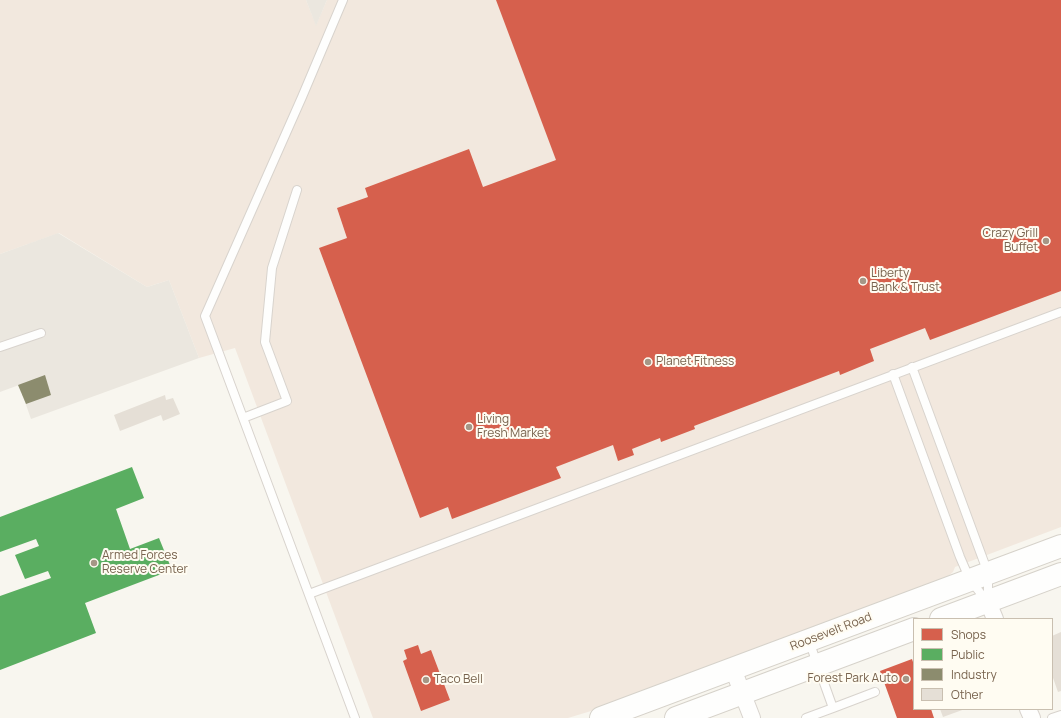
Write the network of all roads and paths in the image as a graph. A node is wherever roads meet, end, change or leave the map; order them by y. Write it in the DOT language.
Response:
graph roads {
  1 [pos="343,0"];
  2 [pos="296,190"];
  3 [pos="1061,312"];
  4 [pos="41,333"];
  5 [pos="0,347"];
  6 [pos="912,367"];
  7 [pos="893,374"];
  8 [pos="243,418"];
  9 [pos="1061,546"];
  10 [pos="1061,574"];
  11 [pos="979,576"];
  12 [pos="309,594"];
  13 [pos="991,610"];
  14 [pos="947,618"];
  15 [pos="913,629"];
  16 [pos="808,640"];
  17 [pos="817,666"];
  18 [pos="734,669"];
  19 [pos="875,692"];
  20 [pos="743,693"];
  21 [pos="832,708"];
  22 [pos="1061,715"];
  23 [pos="355,718"];
  24 [pos="601,718"];
  25 [pos="676,718"];
  26 [pos="752,718"];
  27 [pos="806,718"];
  28 [pos="1052,718"];
  1 -- 8 [label="lane"];
  2 -- 8 [label="lane"];
  3 -- 6 [label="lane"];
  4 -- 5 [label="lane"];
  6 -- 7 [label="lane"];
  6 -- 11 [label="lane"];
  7 -- 11 [label="lane"];
  7 -- 12 [label="lane"];
  8 -- 12 [label="lane"];
  9 -- 11 [label="main road, Roosevelt Road"];
  10 -- 13 [label="main road"];
  11 -- 13 [label="lane"];
  11 -- 13 [label="lane"];
  11 -- 16 [label="main road, Roosevelt Road"];
  12 -- 23 [label="lane"];
  13 -- 14 [label="main road"];
  15 -- 17 [label="main road"];
  16 -- 17 [label="lane"];
  16 -- 18 [label="main road, Roosevelt Road"];
  17 -- 20 [label="main road"];
  17 -- 21 [label="lane"];
  18 -- 20 [label="street"];
  18 -- 24 [label="main road, Roosevelt Road"];
  19 -- 21 [label="lane"];
  20 -- 25 [label="main road"];
  20 -- 26 [label="street"];
  21 -- 27 [label="lane"];
  22 -- 28 [label="lane"];
}
